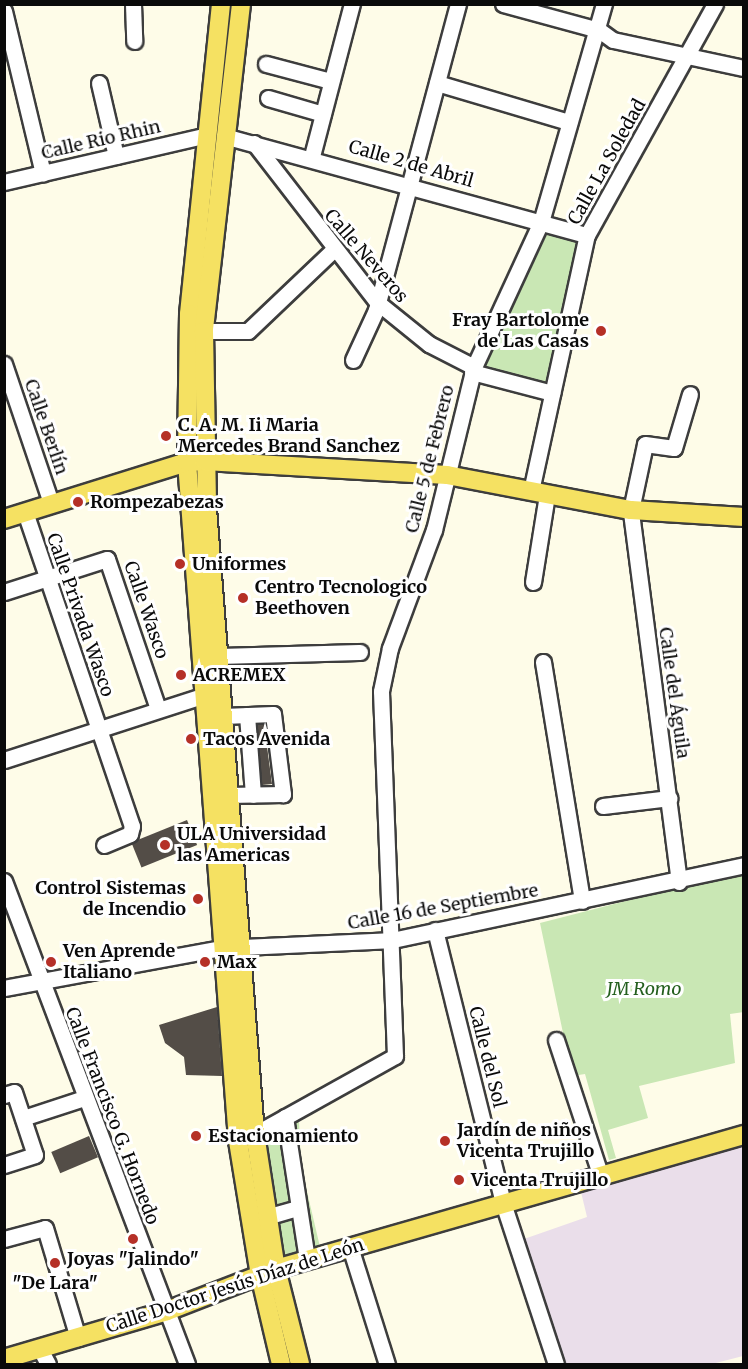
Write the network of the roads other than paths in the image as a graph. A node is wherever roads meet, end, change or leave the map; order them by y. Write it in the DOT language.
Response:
graph roads {
  1 [pos="133,4"];
  2 [pos="221,4"];
  3 [pos="241,4"];
  4 [pos="352,4"];
  5 [pos="458,4"];
  6 [pos="503,4"];
  7 [pos="603,4"];
  8 [pos="715,4"];
  9 [pos="4,11"];
  10 [pos="599,30"];
  11 [pos="134,41"];
  12 [pos="687,59"];
  13 [pos="266,64"];
  14 [pos="744,68"];
  15 [pos="332,81"];
  16 [pos="99,83"];
  17 [pos="437,83"];
  18 [pos="268,98"];
  19 [pos="323,114"];
  20 [pos="569,122"];
  21 [pos="215,135"];
  22 [pos="254,143"];
  23 [pos="116,156"];
  24 [pos="312,156"];
  25 [pos="43,174"];
  26 [pos="4,182"];
  27 [pos="410,183"];
  28 [pos="541,222"];
  29 [pos="587,235"];
  30 [pos="333,250"];
  31 [pos="377,302"];
  32 [pos="204,331"];
  33 [pos="353,360"];
  34 [pos="4,364"];
  35 [pos="473,370"];
  36 [pos="552,393"];
  37 [pos="690,393"];
  38 [pos="196,461"];
  39 [pos="447,475"];
  40 [pos="539,493"];
  41 [pos="51,503"];
  42 [pos="631,510"];
  43 [pos="25,512"];
  44 [pos="744,517"];
  45 [pos="4,519"];
  46 [pos="47,580"];
  47 [pos="533,582"];
  48 [pos="4,592"];
  49 [pos="360,652"];
  50 [pos="218,656"];
  51 [pos="543,662"];
  52 [pos="205,695"];
  53 [pos="158,709"];
  54 [pos="247,715"];
  55 [pos="223,716"];
  56 [pos="99,730"];
  57 [pos="4,760"];
  58 [pos="227,795"];
  59 [pos="253,795"];
  60 [pos="670,798"];
  61 [pos="603,806"];
  62 [pos="104,845"];
  63 [pos="744,865"];
  64 [pos="5,881"];
  65 [pos="679,882"];
  66 [pos="582,901"];
  67 [pos="435,930"];
  68 [pos="392,940"];
  69 [pos="231,947"];
  70 [pos="38,982"];
  71 [pos="4,988"];
  72 [pos="556,1040"];
  73 [pos="4,1095"];
  74 [pos="84,1098"];
  75 [pos="23,1118"];
  76 [pos="285,1118"];
  77 [pos="255,1134"];
  78 [pos="744,1136"];
  79 [pos="4,1165"];
  80 [pos="601,1177"];
  81 [pos="504,1206"];
  82 [pos="297,1208"];
  83 [pos="273,1215"];
  84 [pos="4,1239"];
  85 [pos="350,1246"];
  86 [pos="307,1259"];
  87 [pos="268,1272"];
  88 [pos="167,1311"];
  89 [pos="78,1338"];
  90 [pos="44,1357"];
  91 [pos="4,1359"];
  92 [pos="187,1365"];
  93 [pos="281,1365"];
  94 [pos="300,1365"];
  95 [pos="387,1365"];
  96 [pos="556,1365"];
  1 -- 11 [label="street"];
  2 -- 21 [label="main road"];
  3 -- 21 [label="main road"];
  4 -- 15 [label="street"];
  5 -- 17 [label="street"];
  6 -- 10 [label="street"];
  7 -- 10 [label="street, Calle 5 de Febrero"];
  8 -- 12 [label="street, Calle La Soledad"];
  9 -- 25 [label="street"];
  10 -- 12 [label="street"];
  10 -- 20 [label="street, Calle 5 de Febrero"];
  12 -- 14 [label="street"];
  12 -- 29 [label="street, Calle La Soledad"];
  13 -- 15 [label="street"];
  15 -- 19 [label="street"];
  16 -- 23 [label="street"];
  17 -- 20 [label="street"];
  17 -- 27 [label="street"];
  18 -- 19 [label="street"];
  19 -- 24 [label="street"];
  20 -- 28 [label="street, Calle 5 de Febrero"];
  21 -- 22 [label="street, Calle 2 de Abril"];
  21 -- 23 [label="street, Calle Rio Rhin"];
  21 -- 32 [label="main road"];
  21 -- 38 [label="main road"];
  22 -- 24 [label="street, Calle 2 de Abril"];
  22 -- 30 [label="street, Calle Neveros"];
  23 -- 25 [label="street, Calle Rio Rhin"];
  24 -- 27 [label="street, Calle 2 de Abril"];
  25 -- 26 [label="street, Calle Rio Rhin"];
  27 -- 28 [label="street, Calle 2 de Abril"];
  27 -- 31 [label="street"];
  28 -- 29 [label="street, Calle 2 de Abril"];
  28 -- 35 [label="street, Calle 5 de Febrero"];
  29 -- 36 [label="street, Calle La Soledad"];
  30 -- 31 [label="street, Calle Neveros"];
  30 -- 32 [label="street"];
  31 -- 33 [label="street"];
  31 -- 35 [label="street, Calle Neveros"];
  32 -- 38 [label="main road"];
  34 -- 41 [label="street, Calle Berlín"];
  35 -- 36 [label="street, Calle Neveros"];
  35 -- 39 [label="street, Calle 5 de Febrero"];
  36 -- 40 [label="street, Calle La Soledad"];
  37 -- 42 [label="street, Calle del Águila"];
  38 -- 39 [label="main road"];
  38 -- 41 [label="main road"];
  38 -- 50 [label="main road"];
  38 -- 52 [label="main road"];
  39 -- 40 [label="main road"];
  39 -- 68 [label="street, Calle 5 de Febrero"];
  40 -- 42 [label="main road"];
  40 -- 47 [label="street, Calle La Soledad"];
  41 -- 43 [label="main road"];
  42 -- 44 [label="main road"];
  42 -- 60 [label="street, Calle del Águila"];
  43 -- 45 [label="main road"];
  43 -- 46 [label="street, Calle Privada Wasco"];
  46 -- 48 [label="street, Calle Wasco"];
  46 -- 53 [label="street, Calle Wasco"];
  46 -- 56 [label="street, Calle Privada Wasco"];
  49 -- 50 [label="street"];
  50 -- 55 [label="main road"];
  51 -- 66 [label="street"];
  52 -- 53 [label="street"];
  52 -- 69 [label="main road"];
  53 -- 56 [label="street"];
  54 -- 55 [label="street"];
  54 -- 59 [label="street"];
  54 -- 59 [label="street"];
  55 -- 58 [label="main road"];
  56 -- 57 [label="street"];
  56 -- 62 [label="street"];
  58 -- 59 [label="street"];
  58 -- 69 [label="main road"];
  60 -- 61 [label="street"];
  60 -- 65 [label="street, Calle del Águila"];
  63 -- 65 [label="street, Calle 16 de Septiembre"];
  64 -- 70 [label="street, Calle Francisco G. Hornedo"];
  65 -- 66 [label="street, Calle 16 de Septiembre"];
  66 -- 67 [label="street, Calle 16 de Septiembre"];
  67 -- 68 [label="street, Calle 16 de Septiembre"];
  67 -- 81 [label="street, Calle del Sol"];
  68 -- 69 [label="street, Calle 16 de Septiembre"];
  68 -- 76 [label="street, Calle 5 de Febrero"];
  69 -- 70 [label="street, Calle 16 de Septiembre"];
  69 -- 77 [label="main road"];
  69 -- 87 [label="main road"];
  70 -- 71 [label="street, Calle 16 de Septiembre"];
  70 -- 74 [label="street, Calle Francisco G. Hornedo"];
  72 -- 80 [label="street"];
  73 -- 75 [label="street"];
  74 -- 75 [label="street"];
  74 -- 88 [label="street, Calle Francisco G. Hornedo"];
  75 -- 79 [label="street"];
  76 -- 77 [label="street"];
  76 -- 82 [label="street"];
  77 -- 87 [label="main road"];
  78 -- 80 [label="main road, Calle Doctor Jesús Díaz de León"];
  80 -- 81 [label="main road, Calle Doctor Jesús Díaz de León"];
  81 -- 85 [label="main road, Calle Doctor Jesús Díaz de León"];
  81 -- 96 [label="street, Calle del Sol"];
  82 -- 83 [label="street"];
  82 -- 86 [label="street"];
  84 -- 89 [label="street"];
  85 -- 86 [label="main road, Calle Doctor Jesús Díaz de León"];
  85 -- 95 [label="street"];
  86 -- 87 [label="main road, Calle Doctor Jesús Díaz de León"];
  87 -- 88 [label="main road, Calle Doctor Jesús Díaz de León"];
  87 -- 93 [label="main road"];
  87 -- 94 [label="main road"];
  88 -- 89 [label="main road, Calle Doctor Jesús Díaz de León"];
  88 -- 92 [label="street, Calle Francisco G. Hornedo"];
  89 -- 90 [label="main road, Calle Doctor Jesús Díaz de León"];
  90 -- 91 [label="main road, Calle Doctor Jesús Díaz de León"];
}
